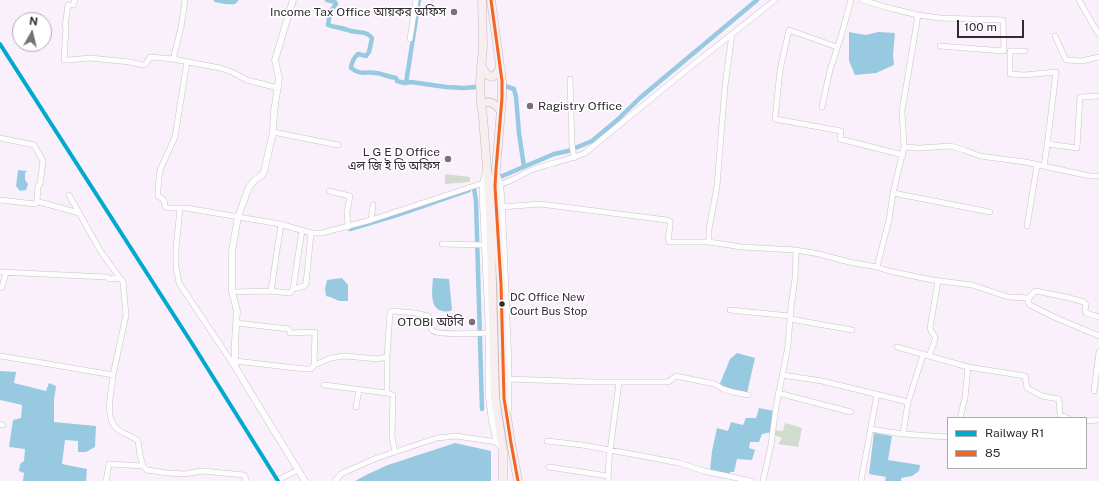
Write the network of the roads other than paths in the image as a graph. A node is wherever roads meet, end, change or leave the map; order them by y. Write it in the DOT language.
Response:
graph roads {
  1 [pos="75,0"];
  2 [pos="185,0"];
  3 [pos="293,0"];
  4 [pos="416,0"];
  5 [pos="478,0"];
  6 [pos="482,0"];
  7 [pos="491,0"];
  8 [pos="496,0"];
  9 [pos="775,0"];
  10 [pos="851,0"];
  11 [pos="862,0"];
  12 [pos="1079,0"];
  13 [pos="918,15"];
  14 [pos="482,16"];
  15 [pos="493,16"];
  16 [pos="732,34"];
  17 [pos="1099,34"];
  18 [pos="1055,36"];
  19 [pos="410,39"];
  20 [pos="940,46"];
  21 [pos="837,47"];
  22 [pos="1025,51"];
  23 [pos="1099,57"];
  24 [pos="173,59"];
  25 [pos="186,62"];
  26 [pos="481,66"];
  27 [pos="501,68"];
  28 [pos="570,79"];
  29 [pos="278,88"];
  30 [pos="1099,96"];
  31 [pos="481,104"];
  32 [pos="822,106"];
  33 [pos="500,110"];
  34 [pos="273,132"];
  35 [pos="0,138"];
  36 [pos="1048,144"];
  37 [pos="338,145"];
  38 [pos="904,147"];
  39 [pos="903,155"];
  40 [pos="574,158"];
  41 [pos="1037,165"];
  42 [pos="1044,166"];
  43 [pos="491,168"];
  44 [pos="1099,176"];
  45 [pos="483,183"];
  46 [pos="500,184"];
  47 [pos="329,191"];
  48 [pos="893,193"];
  49 [pos="69,195"];
  50 [pos="0,200"];
  51 [pos="37,203"];
  52 [pos="373,205"];
  53 [pos="502,207"];
  54 [pos="180,208"];
  55 [pos="990,212"];
  56 [pos="79,213"];
  57 [pos="238,216"];
  58 [pos="371,220"];
  59 [pos="282,224"];
  60 [pos="1027,226"];
  61 [pos="348,227"];
  62 [pos="302,230"];
  63 [pos="312,233"];
  64 [pos="708,242"];
  65 [pos="442,244"];
  66 [pos="483,245"];
  67 [pos="796,250"];
  68 [pos="877,267"];
  69 [pos="3,272"];
  70 [pos="120,278"];
  71 [pos="938,281"];
  72 [pos="0,288"];
  73 [pos="293,289"];
  74 [pos="271,291"];
  75 [pos="232,292"];
  76 [pos="1029,298"];
  77 [pos="730,310"];
  78 [pos="790,317"];
  79 [pos="1099,317"];
  80 [pos="236,323"];
  81 [pos="852,330"];
  82 [pos="486,333"];
  83 [pos="1099,336"];
  84 [pos="897,347"];
  85 [pos="1099,352"];
  86 [pos="923,355"];
  87 [pos="0,356"];
  88 [pos="929,356"];
  89 [pos="387,357"];
  90 [pos="235,361"];
  91 [pos="314,365"];
  92 [pos="968,367"];
  93 [pos="236,368"];
  94 [pos="782,375"];
  95 [pos="113,376"];
  96 [pos="508,379"];
  97 [pos="619,382"];
  98 [pos="324,385"];
  99 [pos="359,390"];
  100 [pos="1094,392"];
  101 [pos="778,393"];
  102 [pos="387,394"];
  103 [pos="877,394"];
  104 [pos="748,395"];
  105 [pos="908,402"];
  106 [pos="356,407"];
  107 [pos="851,412"];
  108 [pos="507,417"];
  109 [pos="960,417"];
  110 [pos="1065,417"];
  111 [pos="1099,420"];
  112 [pos="1087,421"];
  113 [pos="870,429"];
  114 [pos="903,434"];
  115 [pos="947,437"];
  116 [pos="548,441"];
  117 [pos="497,442"];
  118 [pos="610,450"];
  119 [pos="394,452"];
  120 [pos="504,452"];
  121 [pos="143,466"];
  122 [pos="549,467"];
  123 [pos="298,470"];
  124 [pos="608,478"];
  125 [pos="731,479"];
  126 [pos="106,481"];
  127 [pos="246,481"];
  128 [pos="276,481"];
  129 [pos="306,481"];
  130 [pos="335,481"];
  131 [pos="504,481"];
  132 [pos="518,481"];
  133 [pos="750,481"];
  134 [pos="763,481"];
  135 [pos="861,481"];
  1 -- 24 [label="street"];
  2 -- 24 [label="street"];
  3 -- 29 [label="street"];
  4 -- 19 [label="street"];
  5 -- 14 [label="street"];
  6 -- 14 [label="main road"];
  7 -- 15 [label="main road"];
  8 -- 15 [label="street"];
  9 -- 16 [label="street"];
  10 -- 21 [label="street"];
  11 -- 13 [label="street"];
  12 -- 17 [label="street"];
  13 -- 20 [label="street"];
  13 -- 38 [label="street"];
  14 -- 26 [label="main road"];
  15 -- 27 [label="main road"];
  16 -- 40 [label="street"];
  16 -- 64 [label="street"];
  18 -- 23 [label="street"];
  21 -- 32 [label="street"];
  21 -- 39 [label="street"];
  22 -- 36 [label="street"];
  24 -- 25 [label="street"];
  25 -- 29 [label="street"];
  25 -- 54 [label="street"];
  26 -- 27 [label="main road"];
  26 -- 31 [label="main road"];
  27 -- 33 [label="main road"];
  28 -- 40 [label="street"];
  29 -- 34 [label="street"];
  30 -- 36 [label="street"];
  31 -- 33 [label="main road"];
  31 -- 43 [label="main road"];
  33 -- 43 [label="main road"];
  34 -- 37 [label="street"];
  34 -- 57 [label="street"];
  35 -- 51 [label="street"];
  36 -- 42 [label="street"];
  38 -- 39 [label="street"];
  38 -- 41 [label="street"];
  39 -- 48 [label="street"];
  40 -- 46 [label="street"];
  41 -- 42 [label="street"];
  41 -- 60 [label="street"];
  42 -- 44 [label="street"];
  43 -- 45 [label="street"];
  43 -- 46 [label="street"];
  43 -- 108 [label="main road"];
  43 -- 120 [label="main road"];
  45 -- 58 [label="street"];
  45 -- 66 [label="street"];
  46 -- 53 [label="street"];
  47 -- 61 [label="street"];
  48 -- 55 [label="street"];
  48 -- 68 [label="street"];
  49 -- 56 [label="street"];
  50 -- 51 [label="street"];
  51 -- 56 [label="street"];
  52 -- 58 [label="street"];
  53 -- 64 [label="street"];
  53 -- 96 [label="street"];
  54 -- 57 [label="street"];
  54 -- 93 [label="street"];
  56 -- 70 [label="street"];
  57 -- 59 [label="street"];
  57 -- 75 [label="street"];
  58 -- 61 [label="street"];
  59 -- 62 [label="street"];
  59 -- 74 [label="street"];
  61 -- 63 [label="street"];
  62 -- 63 [label="street"];
  62 -- 73 [label="street"];
  63 -- 73 [label="street"];
  64 -- 67 [label="street"];
  65 -- 66 [label="street"];
  66 -- 82 [label="street"];
  67 -- 68 [label="street"];
  67 -- 78 [label="street"];
  68 -- 71 [label="street"];
  69 -- 70 [label="street"];
  69 -- 72 [label="street"];
  70 -- 95 [label="street"];
  71 -- 76 [label="street"];
  71 -- 88 [label="street"];
  73 -- 74 [label="street"];
  74 -- 75 [label="street"];
  75 -- 80 [label="street"];
  76 -- 79 [label="street"];
  76 -- 83 [label="street"];
  77 -- 78 [label="street"];
  78 -- 81 [label="street"];
  78 -- 94 [label="street"];
  80 -- 90 [label="street"];
  80 -- 91 [label="street"];
  82 -- 89 [label="street"];
  82 -- 117 [label="street"];
  84 -- 86 [label="street"];
  85 -- 100 [label="street"];
  86 -- 88 [label="street"];
  86 -- 105 [label="street"];
  87 -- 95 [label="street"];
  88 -- 92 [label="street"];
  89 -- 91 [label="street"];
  89 -- 102 [label="street"];
  90 -- 91 [label="street"];
  90 -- 93 [label="street"];
  92 -- 109 [label="street"];
  92 -- 110 [label="street"];
  93 -- 123 [label="street"];
  94 -- 101 [label="street"];
  94 -- 103 [label="street"];
  95 -- 121 [label="street"];
  96 -- 97 [label="street"];
  96 -- 108 [label="street"];
  97 -- 104 [label="street"];
  97 -- 118 [label="street"];
  98 -- 99 [label="street"];
  99 -- 102 [label="street"];
  99 -- 106 [label="street"];
  101 -- 107 [label="street"];
  101 -- 134 [label="street"];
  102 -- 119 [label="street"];
  103 -- 105 [label="street"];
  103 -- 113 [label="street"];
  105 -- 114 [label="street"];
  108 -- 132 [label="main road"];
  111 -- 112 [label="street"];
  113 -- 114 [label="street"];
  113 -- 135 [label="street"];
  114 -- 115 [label="street"];
  116 -- 118 [label="street"];
  117 -- 119 [label="street"];
  117 -- 120 [label="street"];
  118 -- 124 [label="street"];
  118 -- 125 [label="street"];
  119 -- 130 [label="street"];
  120 -- 131 [label="main road"];
  121 -- 126 [label="street"];
  121 -- 127 [label="street"];
  122 -- 124 [label="street"];
  123 -- 128 [label="street"];
  123 -- 129 [label="street"];
  125 -- 133 [label="street"];
}
